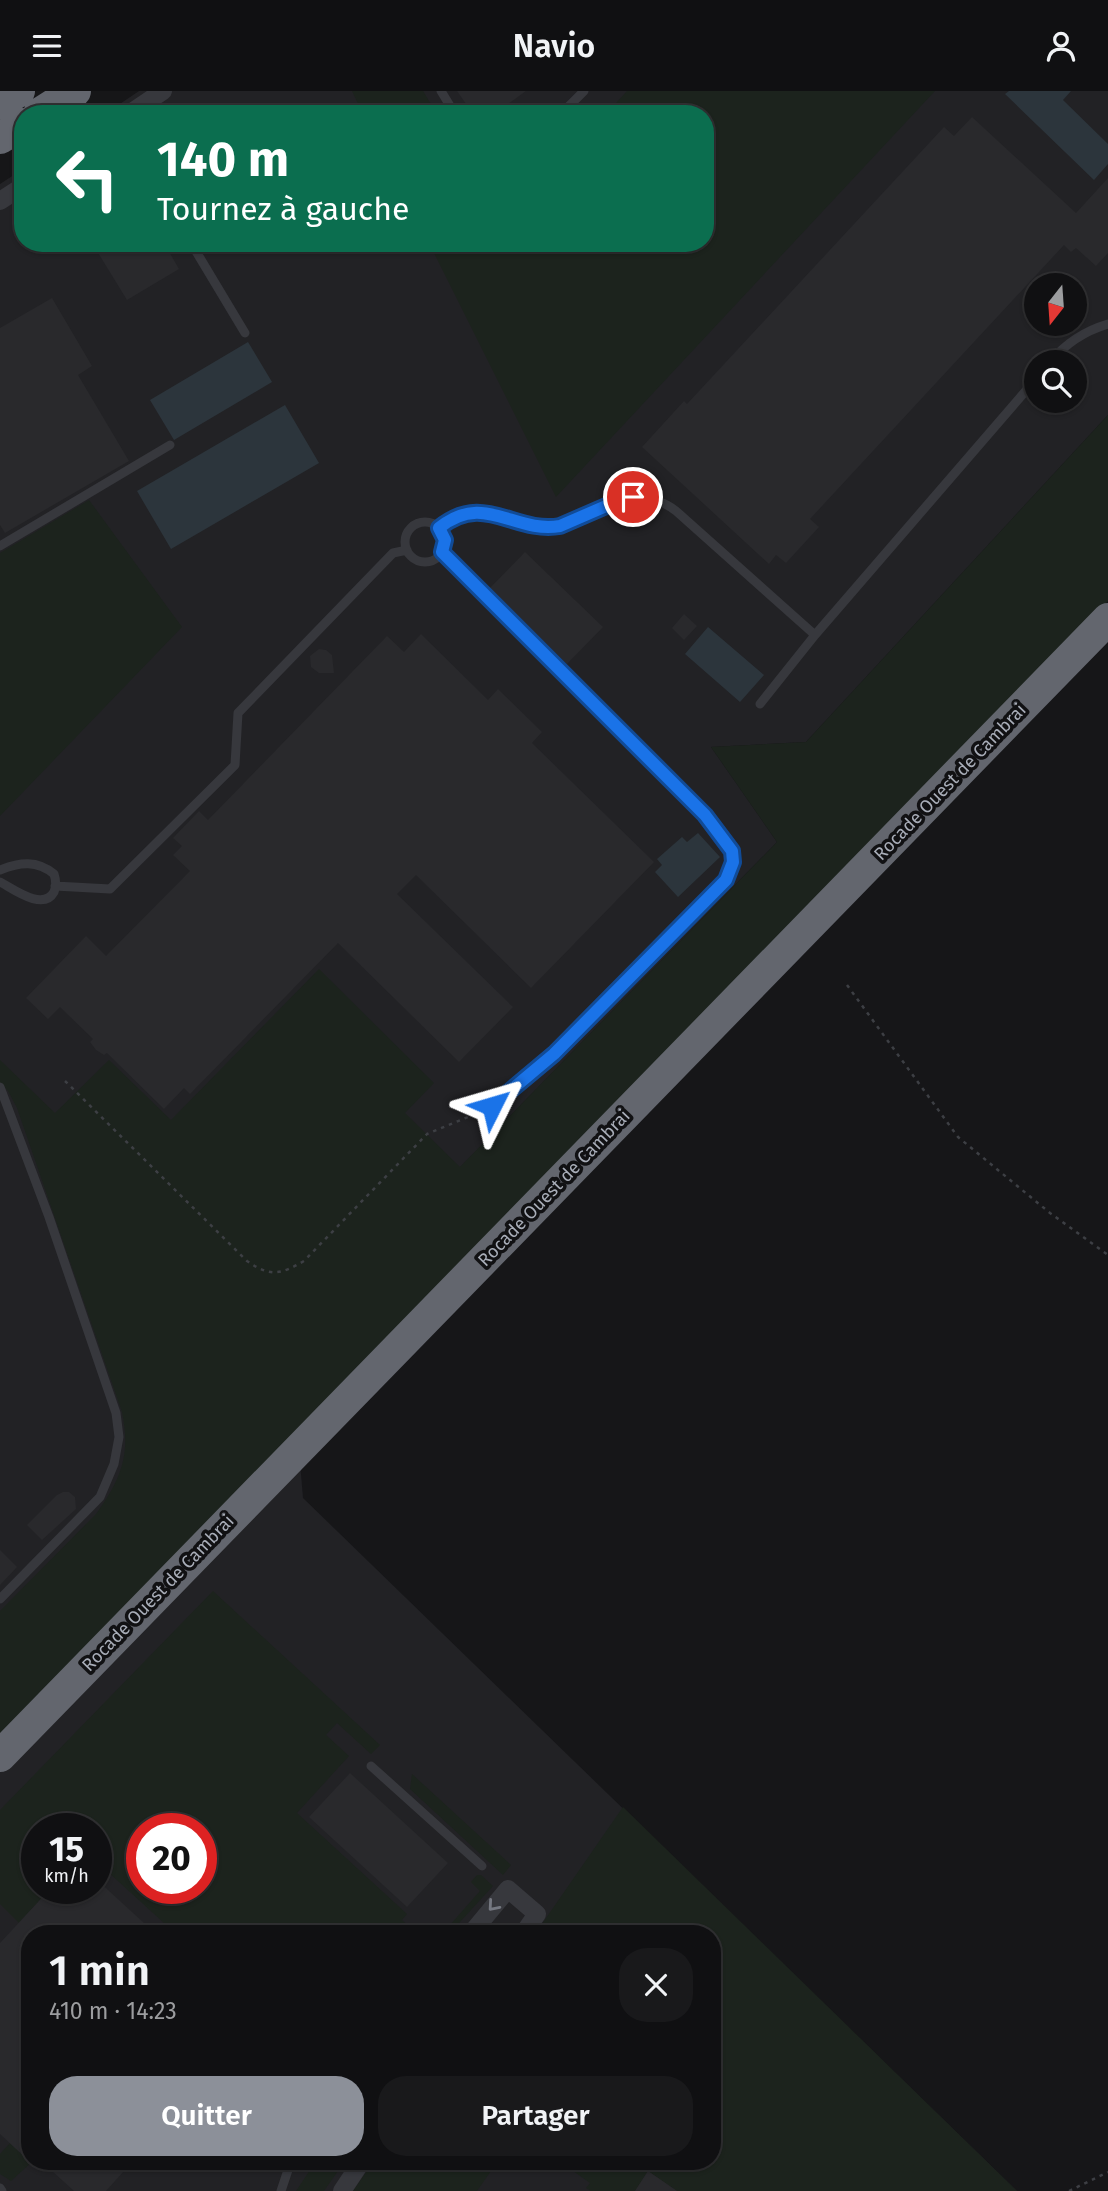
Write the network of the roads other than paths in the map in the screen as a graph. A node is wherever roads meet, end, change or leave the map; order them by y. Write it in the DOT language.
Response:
graph roads {
  1 [pos="19,91"];
  2 [pos="75,91"];
  3 [pos="163,91"];
  4 [pos="584,91"];
  5 [pos="0,103"];
  6 [pos="53,105"];
  7 [pos="143,105"];
  8 [pos="570,105"];
  9 [pos="196,252"];
  10 [pos="1108,324"];
  11 [pos="245,333"];
  12 [pos="1062,350"];
  13 [pos="1024,393"];
  14 [pos="170,445"];
  15 [pos="439,528"];
  16 [pos="0,546"];
  17 [pos="407,550"];
  18 [pos="442,552"];
  19 [pos="1108,619"];
  20 [pos="815,635"];
  21 [pos="760,704"];
  22 [pos="0,870"];
  23 [pos="0,882"];
  24 [pos="55,886"];
  25 [pos="1,1089"];
  26 [pos="492,1106"];
  27 [pos="0,1599"];
  28 [pos="0,1756"];
  29 [pos="371,1766"];
  30 [pos="482,1866"];
  31 [pos="478,1925"];
  32 [pos="529,1925"];
  33 [pos="288,2170"];
  34 [pos="356,2170"];
  35 [pos="281,2191"];
  36 [pos="342,2191"];
  1 -- 5 [label="highway"];
  2 -- 6 [label="highway"];
  3 -- 7 [label="street"];
  4 -- 8 [label="lane"];
  9 -- 11 [label="lane"];
  10 -- 12 [label="lane"];
  13 -- 20 [label="lane"];
  14 -- 16 [label="lane"];
  15 -- 17 [label="lane"];
  15 -- 18 [label="lane"];
  15 -- 20 [label="lane"];
  17 -- 18 [label="lane"];
  17 -- 24 [label="lane"];
  18 -- 26 [label="lane"];
  19 -- 28 [label="highway, Rocade Ouest de Cambrai"];
  20 -- 21 [label="lane"];
  22 -- 24 [label="lane"];
  23 -- 24 [label="lane"];
  25 -- 27 [label="lane"];
  29 -- 30 [label="lane"];
  32 -- 31 [label="street, one-way"];
  33 -- 35 [label="lane"];
  34 -- 36 [label="street"];
}
